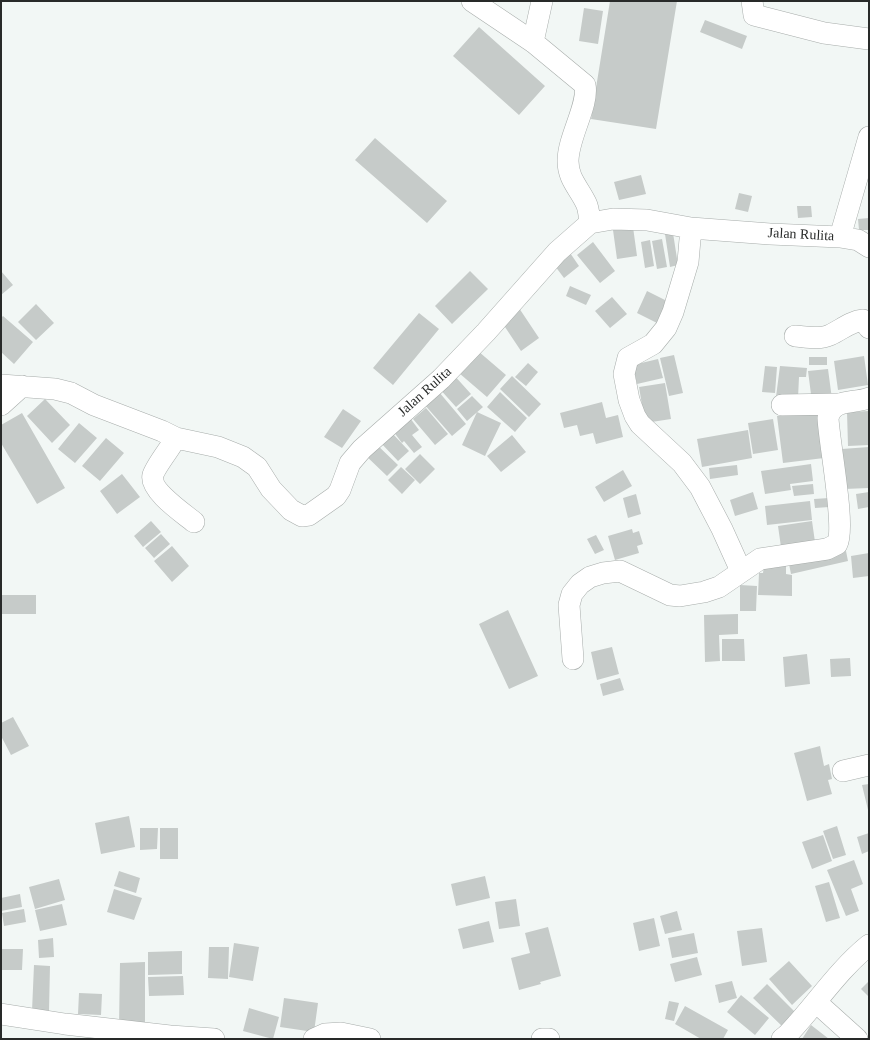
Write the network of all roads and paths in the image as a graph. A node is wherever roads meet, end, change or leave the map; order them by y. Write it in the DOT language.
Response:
graph roads {
  1 [pos="472,1"];
  2 [pos="542,1"];
  3 [pos="752,1"];
  4 [pos="869,39"];
  5 [pos="533,42"];
  6 [pos="869,137"];
  7 [pos="590,222"];
  8 [pos="691,228"];
  9 [pos="859,240"];
  10 [pos="869,328"];
  11 [pos="795,336"];
  12 [pos="11,386"];
  13 [pos="869,398"];
  14 [pos="838,404"];
  15 [pos="1,405"];
  16 [pos="782,405"];
  17 [pos="176,438"];
  18 [pos="194,522"];
  19 [pos="741,571"];
  20 [pos="573,659"];
  21 [pos="869,765"];
  22 [pos="843,771"];
  23 [pos="869,945"];
  24 [pos="817,1003"];
  25 [pos="1,1014"];
  26 [pos="214,1039"];
  27 [pos="314,1039"];
  28 [pos="370,1039"];
  29 [pos="542,1039"];
  30 [pos="549,1039"];
  31 [pos="782,1039"];
  32 [pos="857,1039"];
  1 -- 5 [label="street"];
  2 -- 5 [label="street"];
  3 -- 4 [label="street"];
  5 -- 7 [label="street"];
  6 -- 9 [label="street"];
  7 -- 8 [label="street, Jalan Rulita"];
  7 -- 17 [label="street, Jalan Rulita"];
  8 -- 9 [label="street, Jalan Rulita"];
  8 -- 19 [label="street"];
  10 -- 11 [label="street"];
  12 -- 15 [label="street"];
  12 -- 17 [label="street, Jalan Rulita"];
  13 -- 14 [label="street"];
  14 -- 16 [label="street"];
  14 -- 19 [label="street"];
  17 -- 18 [label="street"];
  19 -- 20 [label="street"];
  21 -- 22 [label="street"];
  23 -- 24 [label="street"];
  24 -- 31 [label="street"];
  24 -- 32 [label="street"];
  25 -- 26 [label="street"];
  27 -- 28 [label="street"];
  29 -- 30 [label="street"];
}
